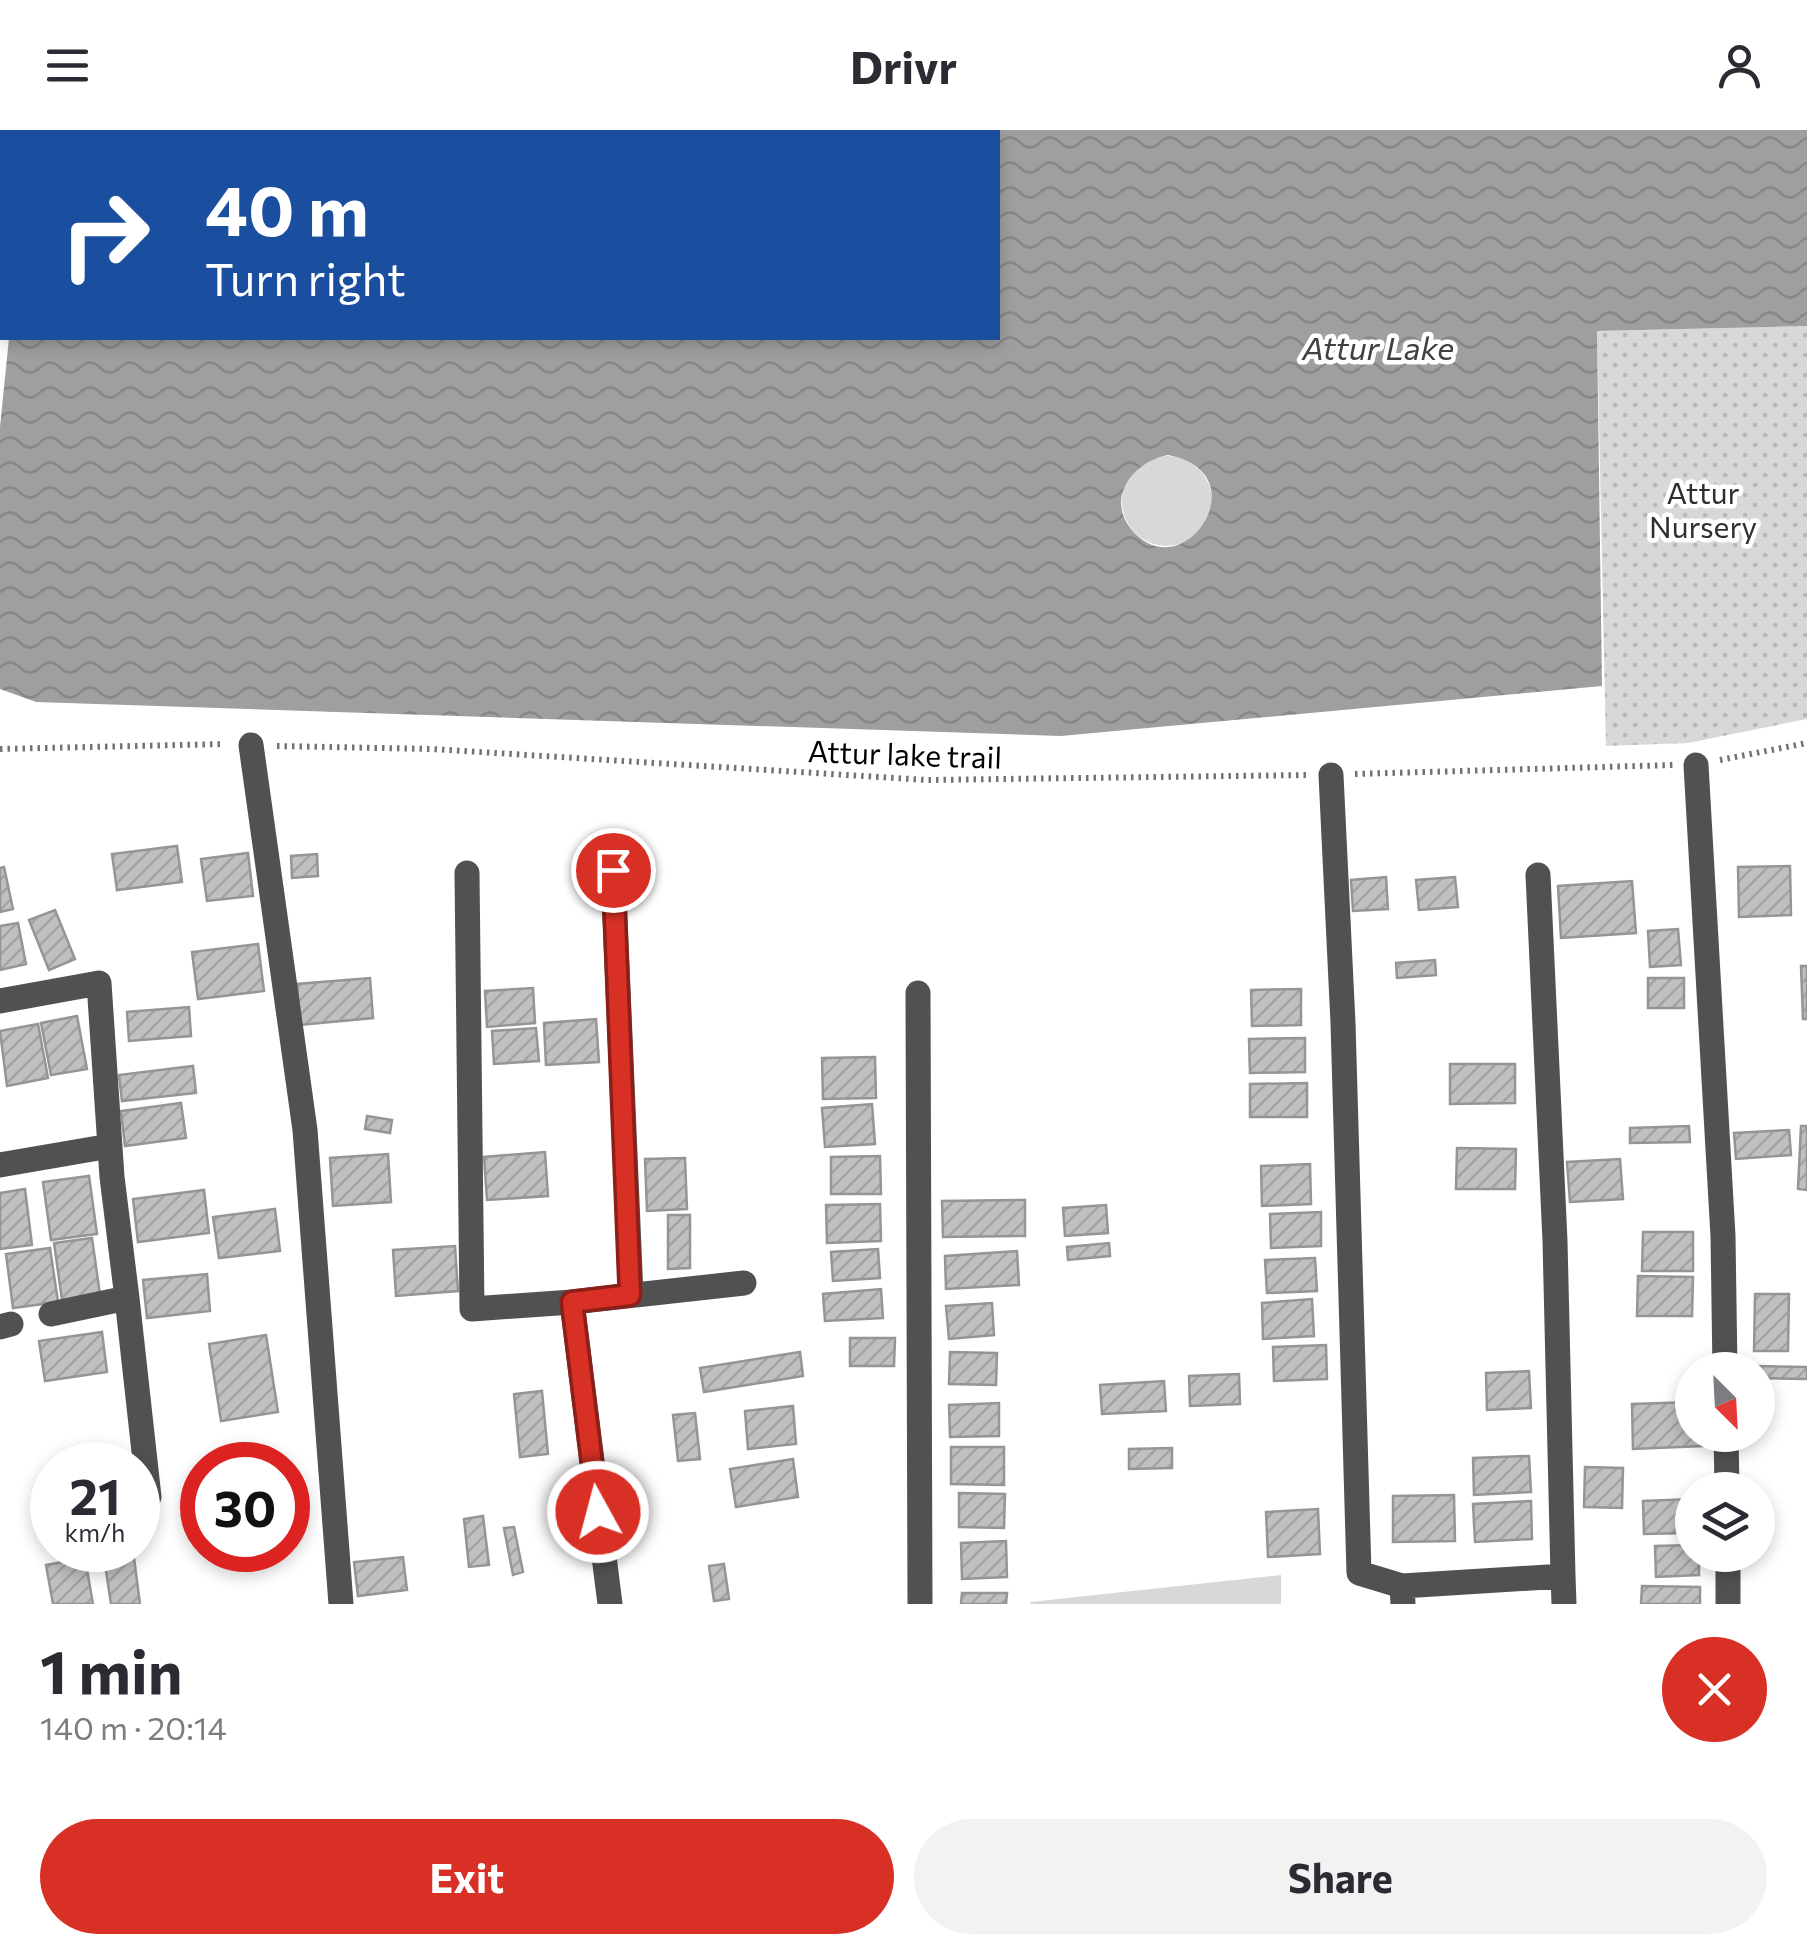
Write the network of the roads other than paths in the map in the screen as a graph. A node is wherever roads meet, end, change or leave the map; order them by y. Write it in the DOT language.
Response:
graph roads {
  1 [pos="252,745"];
  2 [pos="1696,765"];
  3 [pos="1331,774"];
  4 [pos="613,870"];
  5 [pos="466,873"];
  6 [pos="1538,875"];
  7 [pos="918,993"];
  8 [pos="0,1001"];
  9 [pos="110,1146"];
  10 [pos="0,1165"];
  11 [pos="744,1282"];
  12 [pos="630,1295"];
  13 [pos="126,1298"];
  14 [pos="572,1302"];
  15 [pos="51,1314"];
  16 [pos="1725,1352"];
  17 [pos="143,1442"];
  18 [pos="1728,1572"];
  19 [pos="1564,1576"];
  20 [pos="1402,1595"];
  21 [pos="341,1604"];
  22 [pos="610,1604"];
  23 [pos="920,1604"];
  24 [pos="1564,1604"];
  25 [pos="1728,1604"];
  1 -- 21 [label="street"];
  2 -- 16 [label="street"];
  3 -- 20 [label="street"];
  4 -- 12 [label="street"];
  5 -- 14 [label="street"];
  6 -- 19 [label="street"];
  7 -- 23 [label="street"];
  8 -- 9 [label="street"];
  9 -- 10 [label="street"];
  9 -- 13 [label="street"];
  11 -- 12 [label="street"];
  12 -- 14 [label="street"];
  13 -- 15 [label="street"];
  13 -- 17 [label="street"];
  14 -- 22 [label="street"];
  18 -- 25 [label="street"];
  19 -- 20 [label="street"];
  19 -- 24 [label="street"];
}
